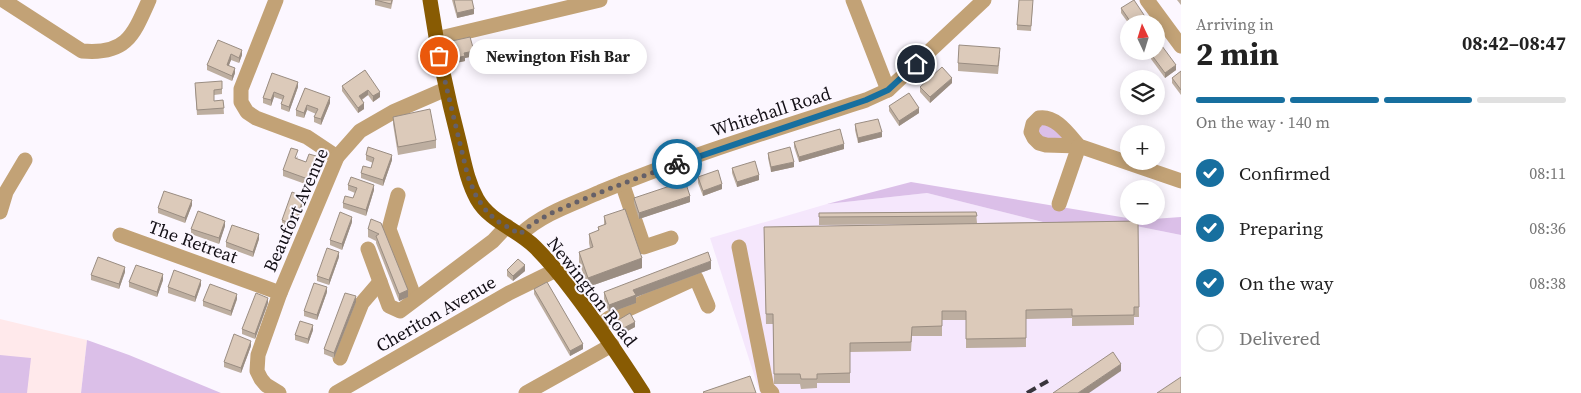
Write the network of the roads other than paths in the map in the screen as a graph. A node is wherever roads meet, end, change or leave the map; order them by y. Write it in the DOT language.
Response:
graph roads {
  1 [pos="2,0"];
  2 [pos="150,0"];
  3 [pos="276,0"];
  4 [pos="430,0"];
  5 [pos="600,0"];
  6 [pos="854,0"];
  7 [pos="984,0"];
  8 [pos="1147,0"];
  9 [pos="436,39"];
  10 [pos="1181,46"];
  11 [pos="446,89"];
  12 [pos="888,90"];
  13 [pos="337,157"];
  14 [pos="25,160"];
  15 [pos="1181,181"];
  16 [pos="622,183"];
  17 [pos="398,195"];
  18 [pos="1059,204"];
  19 [pos="0,212"];
  20 [pos="506,226"];
  21 [pos="520,234"];
  22 [pos="120,235"];
  23 [pos="671,238"];
  24 [pos="740,247"];
  25 [pos="368,249"];
  26 [pos="556,270"];
  27 [pos="380,282"];
  28 [pos="280,293"];
  29 [pos="414,299"];
  30 [pos="708,306"];
  31 [pos="599,326"];
  32 [pos="612,345"];
  33 [pos="340,358"];
  34 [pos="279,393"];
  35 [pos="336,393"];
  36 [pos="526,393"];
  37 [pos="643,393"];
  38 [pos="772,393"];
  1 -- 2 [label="street"];
  3 -- 13 [label="street"];
  4 -- 9 [label="main road, Newington Road"];
  5 -- 9 [label="street"];
  6 -- 12 [label="street"];
  7 -- 12 [label="street, Whitehall Road"];
  8 -- 10 [label="street"];
  9 -- 11 [label="main road, Newington Road"];
  11 -- 13 [label="street, Beaufort Avenue"];
  11 -- 20 [label="main road, Newington Road"];
  12 -- 16 [label="street, Whitehall Road"];
  13 -- 28 [label="street, Beaufort Avenue"];
  14 -- 19 [label="street"];
  15 -- 18 [label="street"];
  16 -- 21 [label="street, Whitehall Road"];
  16 -- 23 [label="street"];
  17 -- 29 [label="street"];
  20 -- 21 [label="main road, Newington Road"];
  20 -- 29 [label="street"];
  21 -- 26 [label="main road, Newington Road"];
  22 -- 28 [label="street, The Retreat"];
  24 -- 38 [label="street"];
  25 -- 27 [label="street"];
  26 -- 31 [label="main road, Newington Road"];
  26 -- 35 [label="street, Cheriton Avenue"];
  27 -- 29 [label="street"];
  27 -- 33 [label="street"];
  28 -- 34 [label="street, Beaufort Avenue"];
  30 -- 31 [label="street"];
  31 -- 32 [label="main road, Newington Road"];
  32 -- 36 [label="street"];
  32 -- 37 [label="main road, Newington Road"];
}
